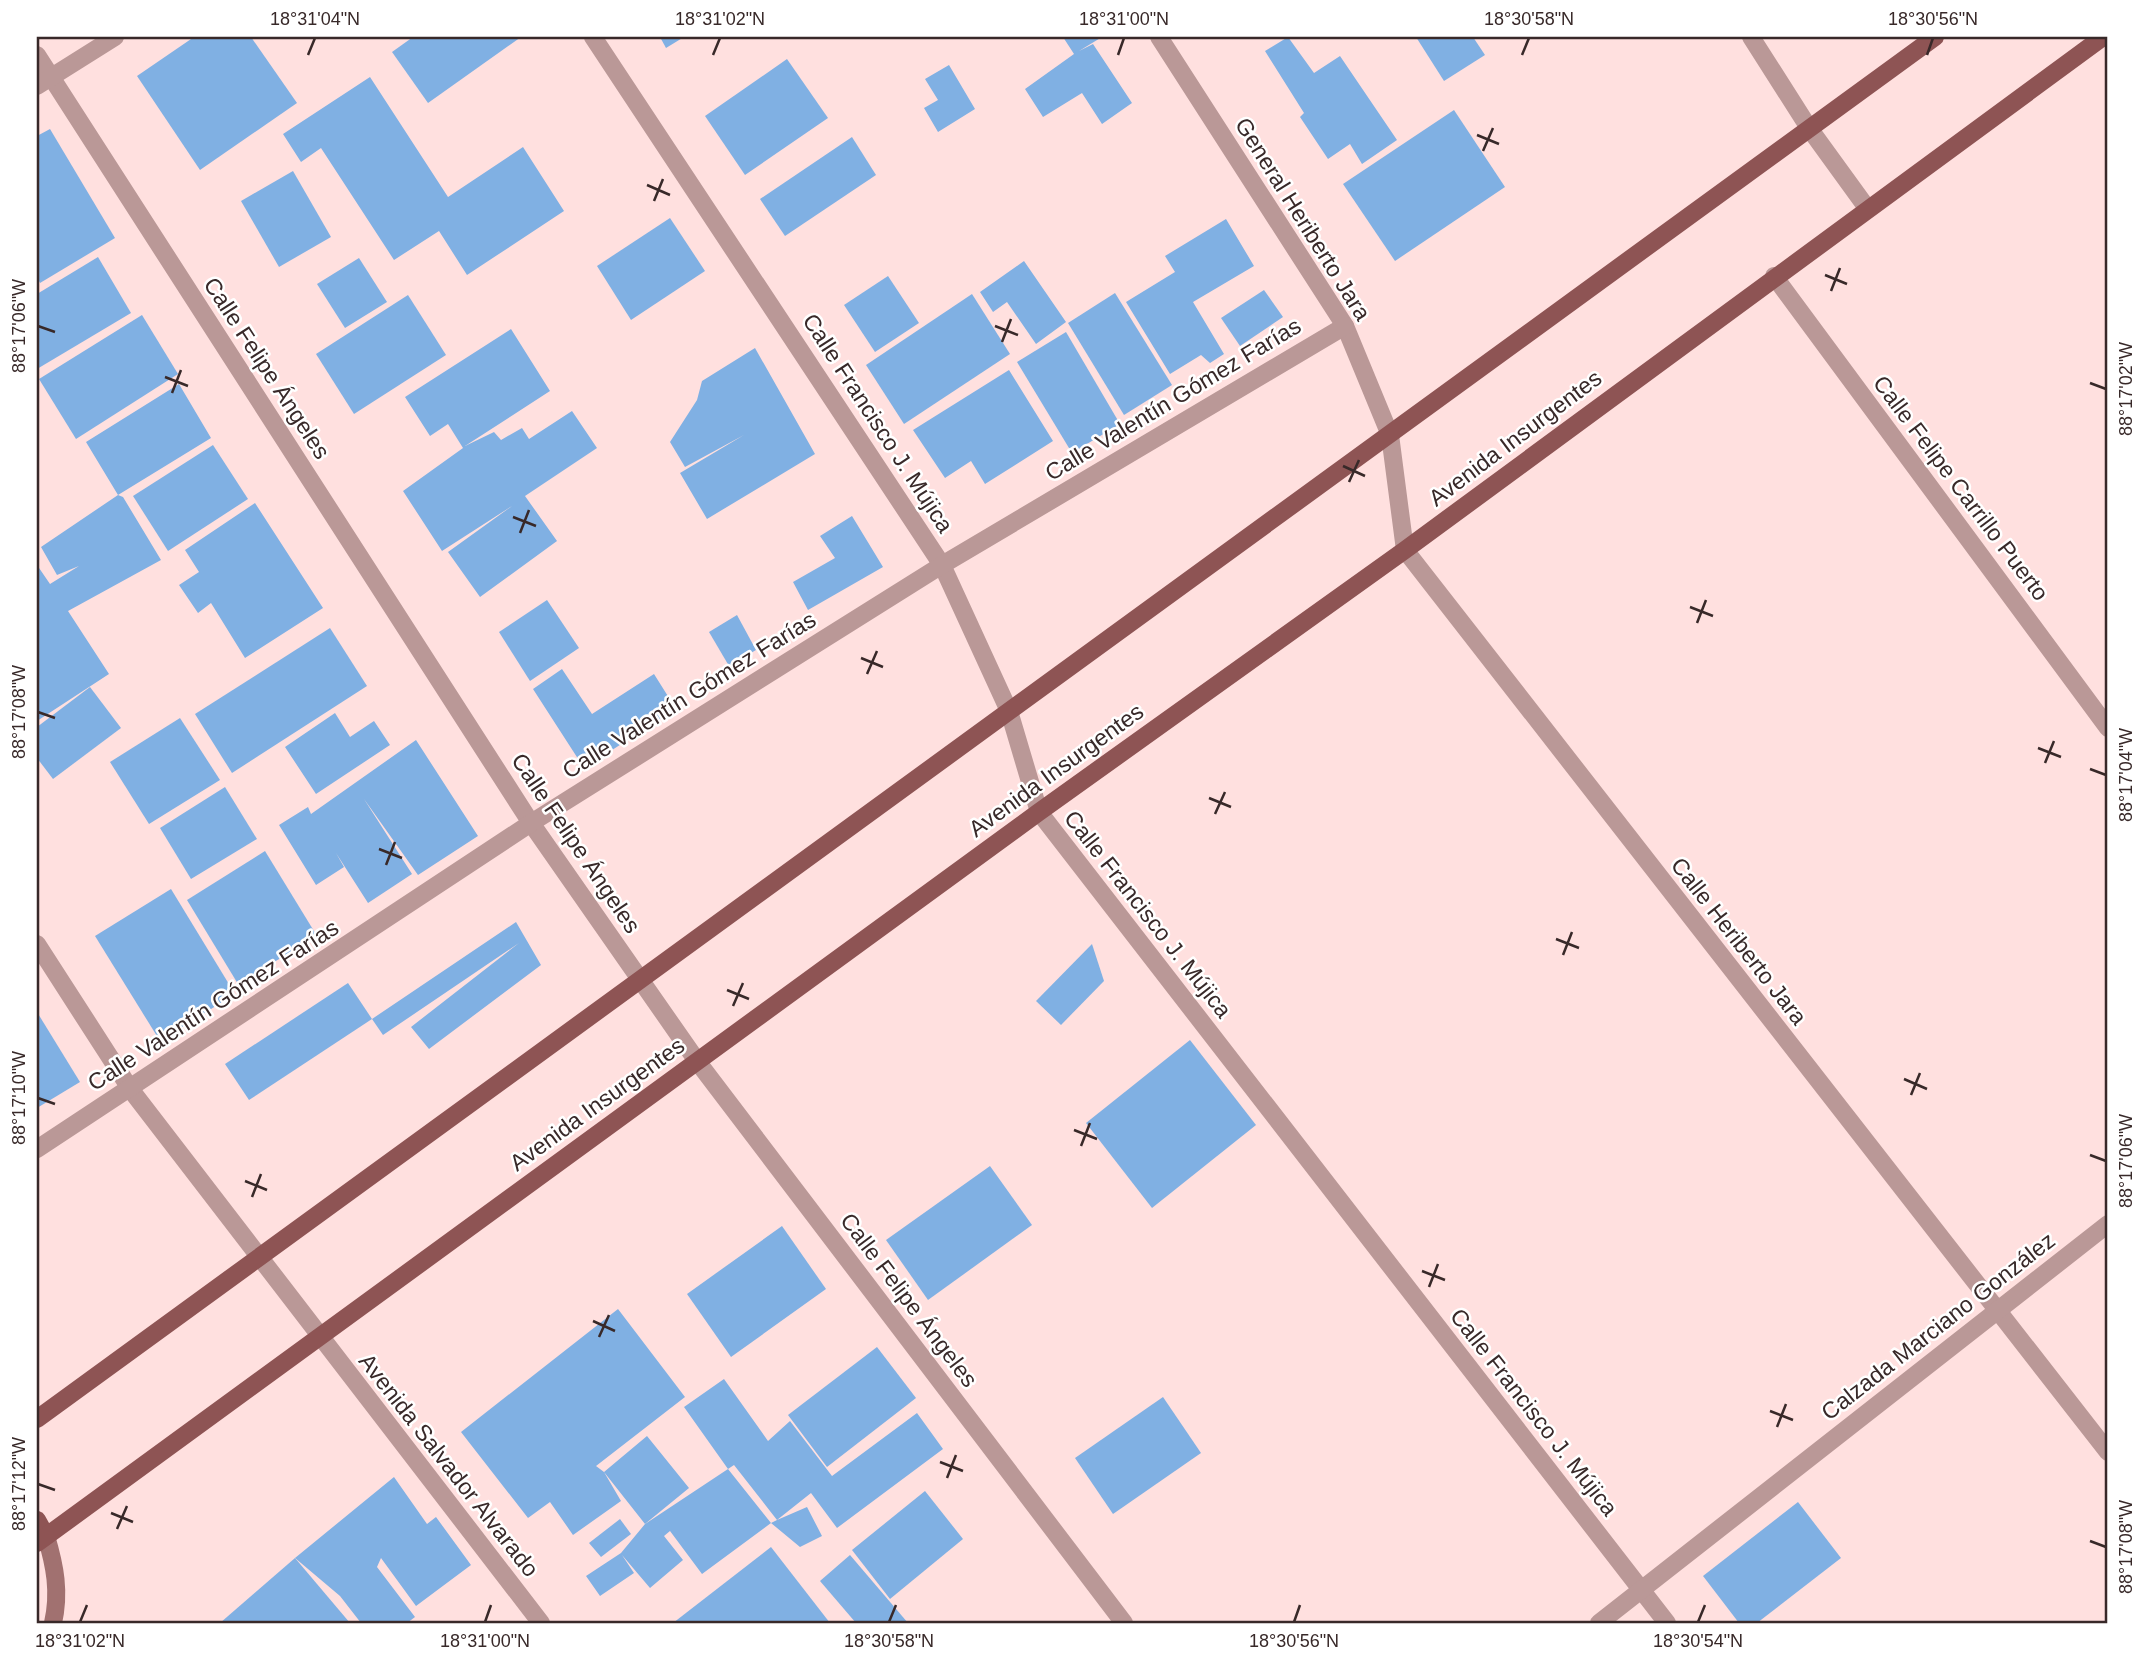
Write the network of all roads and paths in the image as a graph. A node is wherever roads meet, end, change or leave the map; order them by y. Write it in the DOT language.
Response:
graph roads {
  1 [pos="115,37"];
  2 [pos="593,37"];
  3 [pos="1159,37"];
  4 [pos="1751,37"];
  5 [pos="1935,37"];
  6 [pos="2103,37"];
  7 [pos="37,55"];
  8 [pos="43,81"];
  9 [pos="1810,128"];
  10 [pos="1867,208"];
  11 [pos="1774,276"];
  12 [pos="1345,326"];
  13 [pos="1390,435"];
  14 [pos="1405,550"];
  15 [pos="943,565"];
  16 [pos="1009,711"];
  17 [pos="2108,728"];
  18 [pos="1038,812"];
  19 [pos="531,823"];
  20 [pos="37,944"];
  21 [pos="639,980"];
  22 [pos="698,1062"];
  23 [pos="131,1090"];
  24 [pos="37,1149"];
  25 [pos="2108,1224"];
  26 [pos="258,1258"];
  27 [pos="1996,1312"];
  28 [pos="319,1337"];
  29 [pos="37,1419"];
  30 [pos="2108,1452"];
  31 [pos="37,1520"];
  32 [pos="41,1540"];
  33 [pos="1642,1590"];
  34 [pos="53,1623"];
  35 [pos="541,1623"];
  36 [pos="1124,1623"];
  37 [pos="1599,1623"];
  38 [pos="1667,1623"];
  1 -- 8 [label="street"];
  2 -- 15 [label="street, Calle Francisco J. Mújica"];
  3 -- 12 [label="street, General Heriberto Jara"];
  4 -- 9 [label="street"];
  5 -- 9 [label="main road"];
  6 -- 10 [label="main road, Avenida Insurgentes"];
  7 -- 8 [label="street, Calle Felipe Ángeles"];
  8 -- 19 [label="street, Calle Felipe Ángeles"];
  9 -- 10 [label="street"];
  9 -- 13 [label="main road"];
  10 -- 11 [label="main road, Avenida Insurgentes"];
  11 -- 14 [label="main road, Avenida Insurgentes"];
  11 -- 17 [label="street, Calle Felipe Carrillo Puerto"];
  12 -- 13 [label="street, General Heriberto Jara"];
  12 -- 15 [label="street, Calle Valentín Gómez Farías"];
  13 -- 14 [label="street"];
  13 -- 16 [label="main road"];
  14 -- 18 [label="main road, Avenida Insurgentes"];
  14 -- 27 [label="street, Calle Heriberto Jara"];
  15 -- 16 [label="street, Calle Francisco J. Mújica"];
  15 -- 19 [label="street, Calle Valentín Gómez Farías"];
  16 -- 18 [label="street, Calle Francisco J. Mújica"];
  16 -- 21 [label="main road"];
  18 -- 22 [label="main road, Avenida Insurgentes"];
  18 -- 33 [label="street, Calle Francisco J. Mújica"];
  19 -- 21 [label="street, Calle Felipe Ángeles"];
  19 -- 23 [label="street, Calle Valentín Gómez Farías"];
  20 -- 23 [label="street, Avenida Salvador Alvarado"];
  21 -- 22 [label="street, Calle Felipe Ángeles"];
  21 -- 26 [label="main road"];
  22 -- 28 [label="main road, Avenida Insurgentes"];
  22 -- 36 [label="street, Calle Felipe Ángeles"];
  23 -- 24 [label="street, Calle Valentín Gómez Farías"];
  23 -- 26 [label="street, Avenida Salvador Alvarado"];
  25 -- 27 [label="street, Calzada Marciano González"];
  26 -- 28 [label="street, Avenida Salvador Alvarado"];
  26 -- 29 [label="main road"];
  27 -- 30 [label="street, Calle Heriberto Jara"];
  27 -- 33 [label="street, Calzada Marciano González"];
  28 -- 32 [label="main road, Avenida Insurgentes"];
  28 -- 35 [label="street, Avenida Salvador Alvarado"];
  31 -- 32 [label="main road"];
  32 -- 34 [label="main road"];
  33 -- 37 [label="street, Calzada Marciano González"];
  33 -- 38 [label="street, Calle Francisco J. Mújica"];
}
